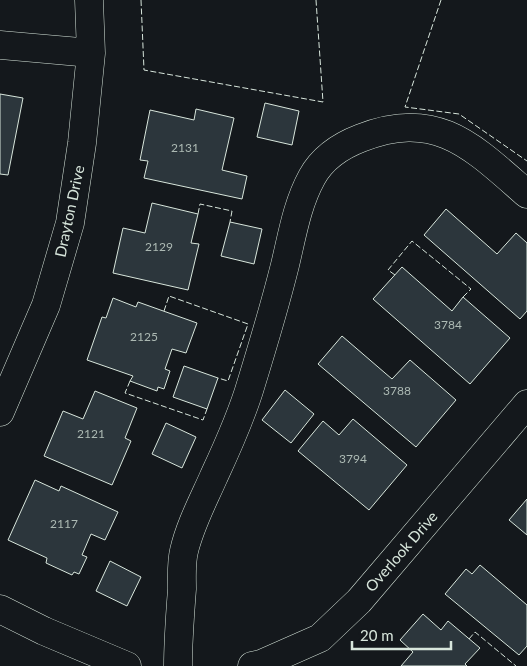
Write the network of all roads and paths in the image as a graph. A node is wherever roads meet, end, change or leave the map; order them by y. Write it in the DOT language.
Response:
graph roads {
  1 [pos="89,0"];
  2 [pos="0,45"];
  3 [pos="91,53"];
  4 [pos="527,194"];
  5 [pos="527,404"];
  6 [pos="0,412"];
  7 [pos="0,609"];
  8 [pos="127,666"];
  9 [pos="178,666"];
  10 [pos="252,666"];
  1 -- 3 [label="street, Drayton Drive"];
  2 -- 3 [label="street"];
  3 -- 6 [label="street, Drayton Drive"];
  4 -- 9 [label="street"];
  5 -- 10 [label="street, Overlook Drive"];
  7 -- 8 [label="street"];
}
